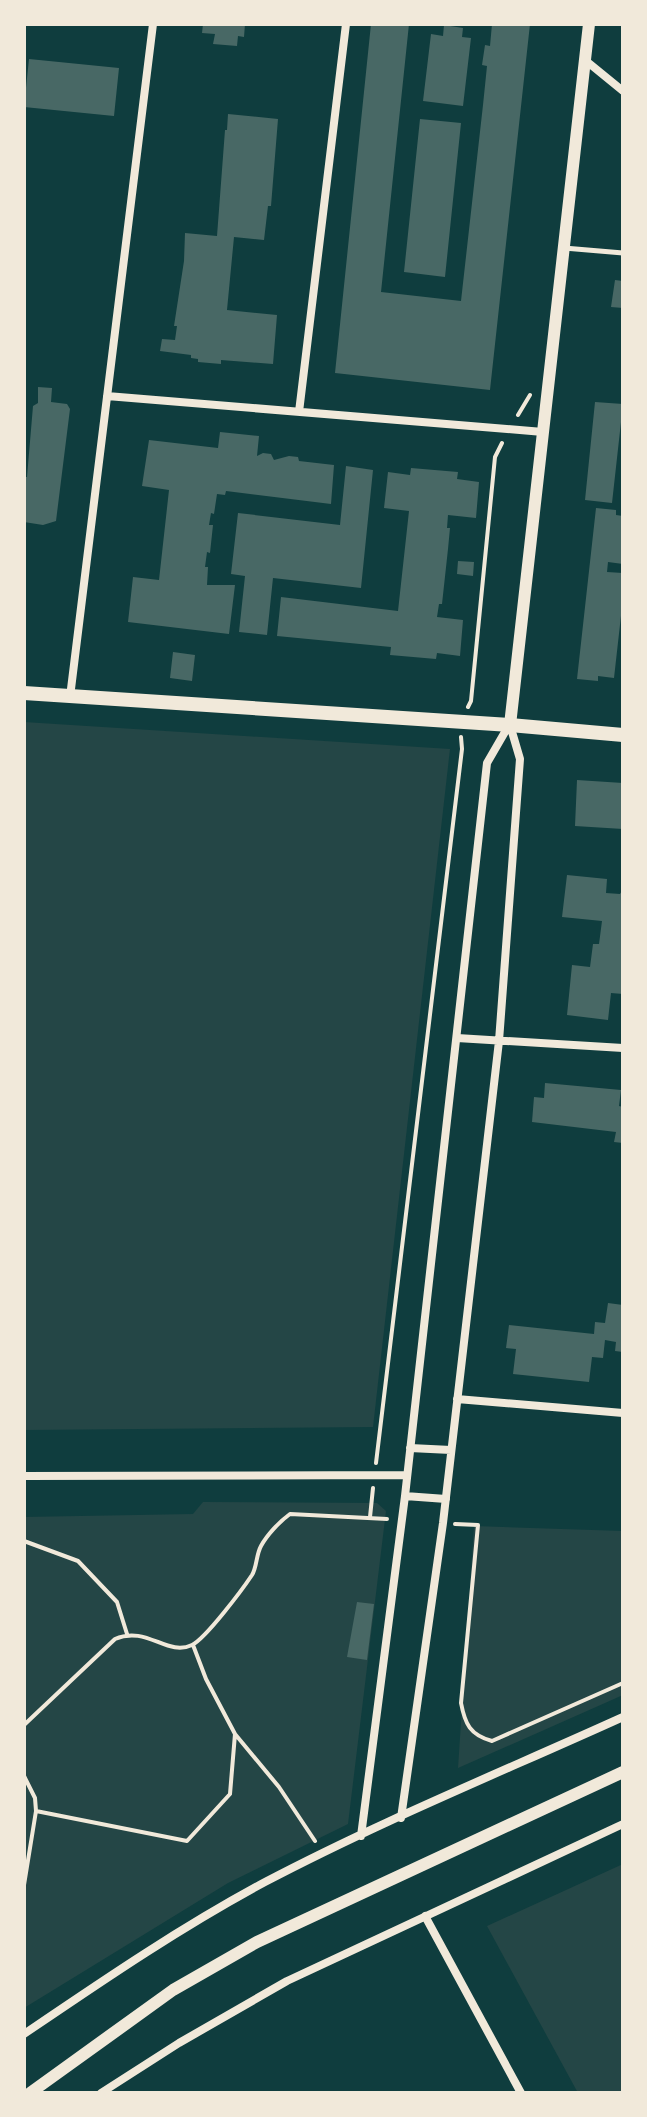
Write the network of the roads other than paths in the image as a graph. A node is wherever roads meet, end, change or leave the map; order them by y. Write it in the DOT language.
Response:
graph roads {
  1 [pos="153,24"];
  2 [pos="346,24"];
  3 [pos="589,24"];
  4 [pos="585,60"];
  5 [pos="623,91"];
  6 [pos="564,248"];
  7 [pos="623,253"];
  8 [pos="107,396"];
  9 [pos="299,412"];
  10 [pos="543,432"];
  11 [pos="24,693"];
  12 [pos="70,697"];
  13 [pos="510,725"];
  14 [pos="623,735"];
  15 [pos="457,1038"];
  16 [pos="499,1041"];
  17 [pos="623,1048"];
  18 [pos="457,1399"];
  19 [pos="623,1413"];
  20 [pos="410,1448"];
  21 [pos="451,1450"];
  22 [pos="407,1475"];
  23 [pos="24,1476"];
  24 [pos="405,1496"];
  25 [pos="446,1499"];
  26 [pos="623,1717"];
  27 [pos="623,1772"];
  28 [pos="401,1818"];
  29 [pos="623,1824"];
  30 [pos="361,1836"];
  31 [pos="425,1916"];
  32 [pos="24,2034"];
  33 [pos="30,2093"];
  34 [pos="101,2093"];
  35 [pos="521,2093"];
  1 -- 8 [label="street"];
  2 -- 9 [label="street"];
  3 -- 4 [label="street"];
  4 -- 5 [label="street"];
  4 -- 6 [label="street"];
  6 -- 7 [label="lane"];
  6 -- 10 [label="street"];
  8 -- 9 [label="street"];
  8 -- 12 [label="street"];
  9 -- 10 [label="street"];
  10 -- 13 [label="street"];
  11 -- 12 [label="main road"];
  12 -- 13 [label="main road"];
  13 -- 14 [label="main road"];
  13 -- 15 [label="street"];
  13 -- 16 [label="street"];
  15 -- 16 [label="street"];
  15 -- 20 [label="street"];
  16 -- 17 [label="street"];
  16 -- 18 [label="street"];
  18 -- 19 [label="street"];
  18 -- 21 [label="street"];
  20 -- 21 [label="street"];
  20 -- 22 [label="street"];
  21 -- 25 [label="street"];
  22 -- 23 [label="street"];
  22 -- 24 [label="street"];
  24 -- 25 [label="street"];
  24 -- 30 [label="street"];
  25 -- 28 [label="street"];
  26 -- 28 [label="street"];
  27 -- 33 [label="street"];
  28 -- 30 [label="street"];
  29 -- 31 [label="street"];
  30 -- 32 [label="street"];
  31 -- 34 [label="street"];
  31 -- 35 [label="street"];
}
